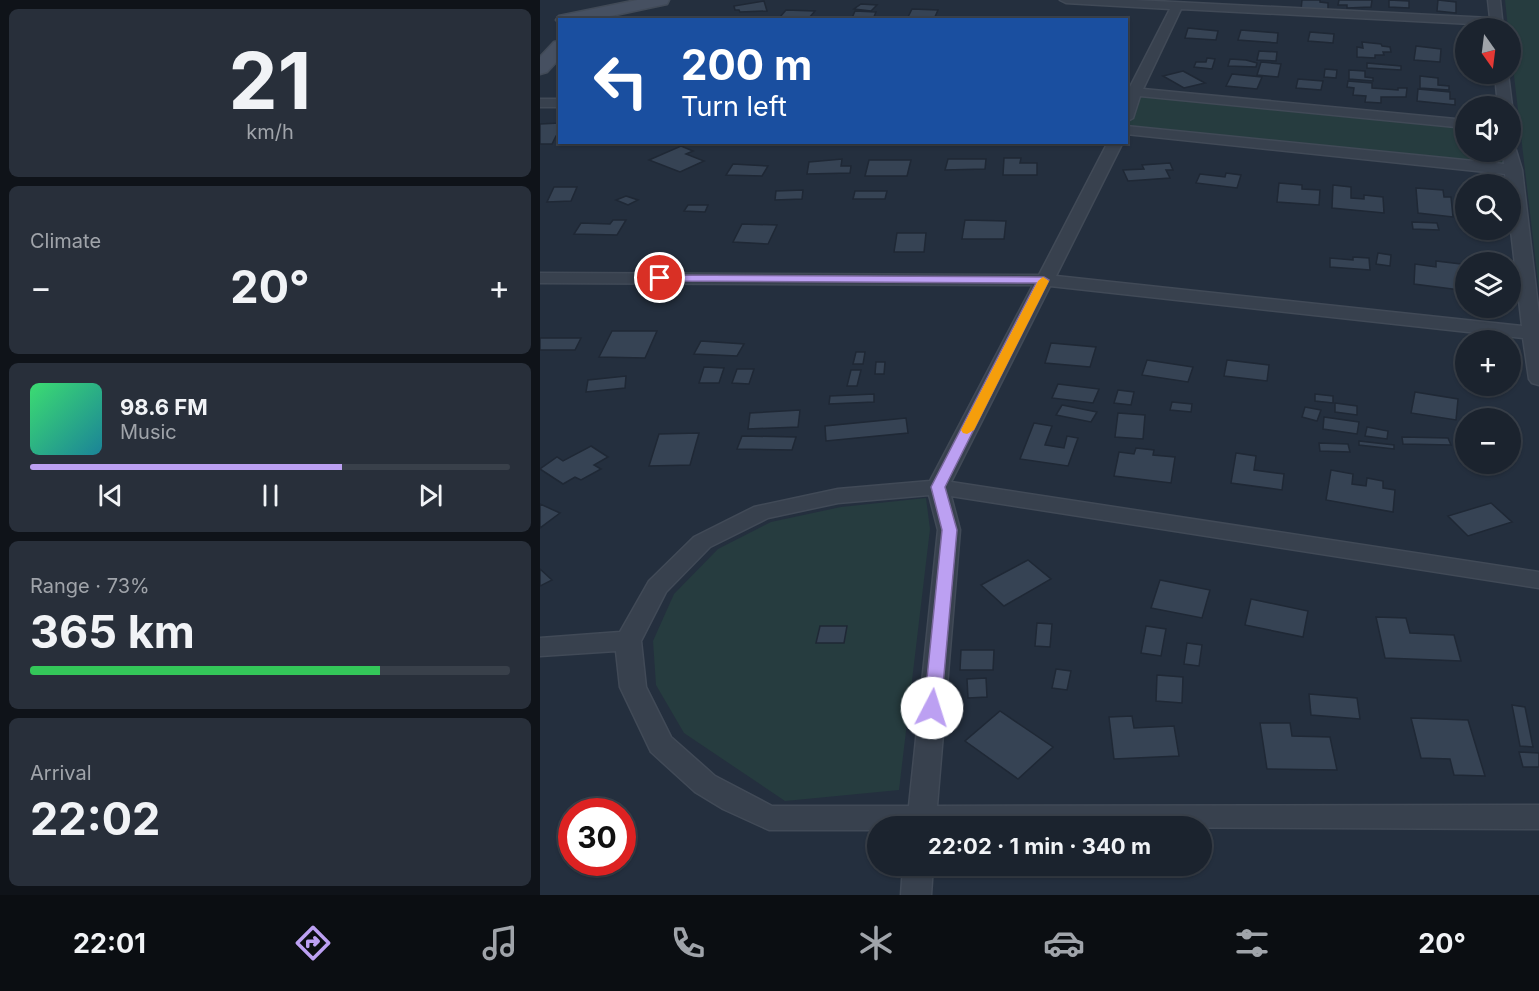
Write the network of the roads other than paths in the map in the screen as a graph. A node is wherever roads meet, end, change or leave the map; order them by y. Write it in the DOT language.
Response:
graph roads {
  1 [pos="599,0"];
  2 [pos="662,0"];
  3 [pos="1066,0"];
  4 [pos="1494,0"];
  5 [pos="1177,6"];
  6 [pos="1280,6"];
  7 [pos="586,17"];
  8 [pos="1495,18"];
  9 [pos="1455,21"];
  10 [pos="558,48"];
  11 [pos="540,68"];
  12 [pos="1131,91"];
  13 [pos="540,103"];
  14 [pos="558,103"];
  15 [pos="1128,107"];
  16 [pos="1455,122"];
  17 [pos="1128,130"];
  18 [pos="1115,144"];
  19 [pos="1512,162"];
  20 [pos="1514,170"];
  21 [pos="540,278"];
  22 [pos="1044,280"];
  23 [pos="1532,333"];
  24 [pos="1539,379"];
  25 [pos="938,487"];
  26 [pos="1539,580"];
  27 [pos="628,641"];
  28 [pos="540,647"];
  29 [pos="923,816"];
  30 [pos="1539,817"];
  31 [pos="1212,820"];
  32 [pos="867,821"];
  33 [pos="917,876"];
  34 [pos="916,895"];
  1 -- 7 [label="street"];
  2 -- 7 [label="street"];
  3 -- 5 [label="street"];
  4 -- 8 [label="street"];
  5 -- 6 [label="street"];
  5 -- 12 [label="street"];
  6 -- 9 [label="street"];
  10 -- 11 [label="street"];
  12 -- 15 [label="street"];
  12 -- 16 [label="street"];
  13 -- 14 [label="street"];
  17 -- 20 [label="street"];
  18 -- 22 [label="street"];
  19 -- 20 [label="street"];
  20 -- 23 [label="street"];
  21 -- 22 [label="street"];
  22 -- 23 [label="street"];
  22 -- 25 [label="street"];
  23 -- 24 [label="street"];
  25 -- 26 [label="street"];
  25 -- 27 [label="street"];
  25 -- 29 [label="street"];
  27 -- 28 [label="street"];
  27 -- 32 [label="street"];
  30 -- 31 [label="street"];
  33 -- 34 [label="street"];
}
